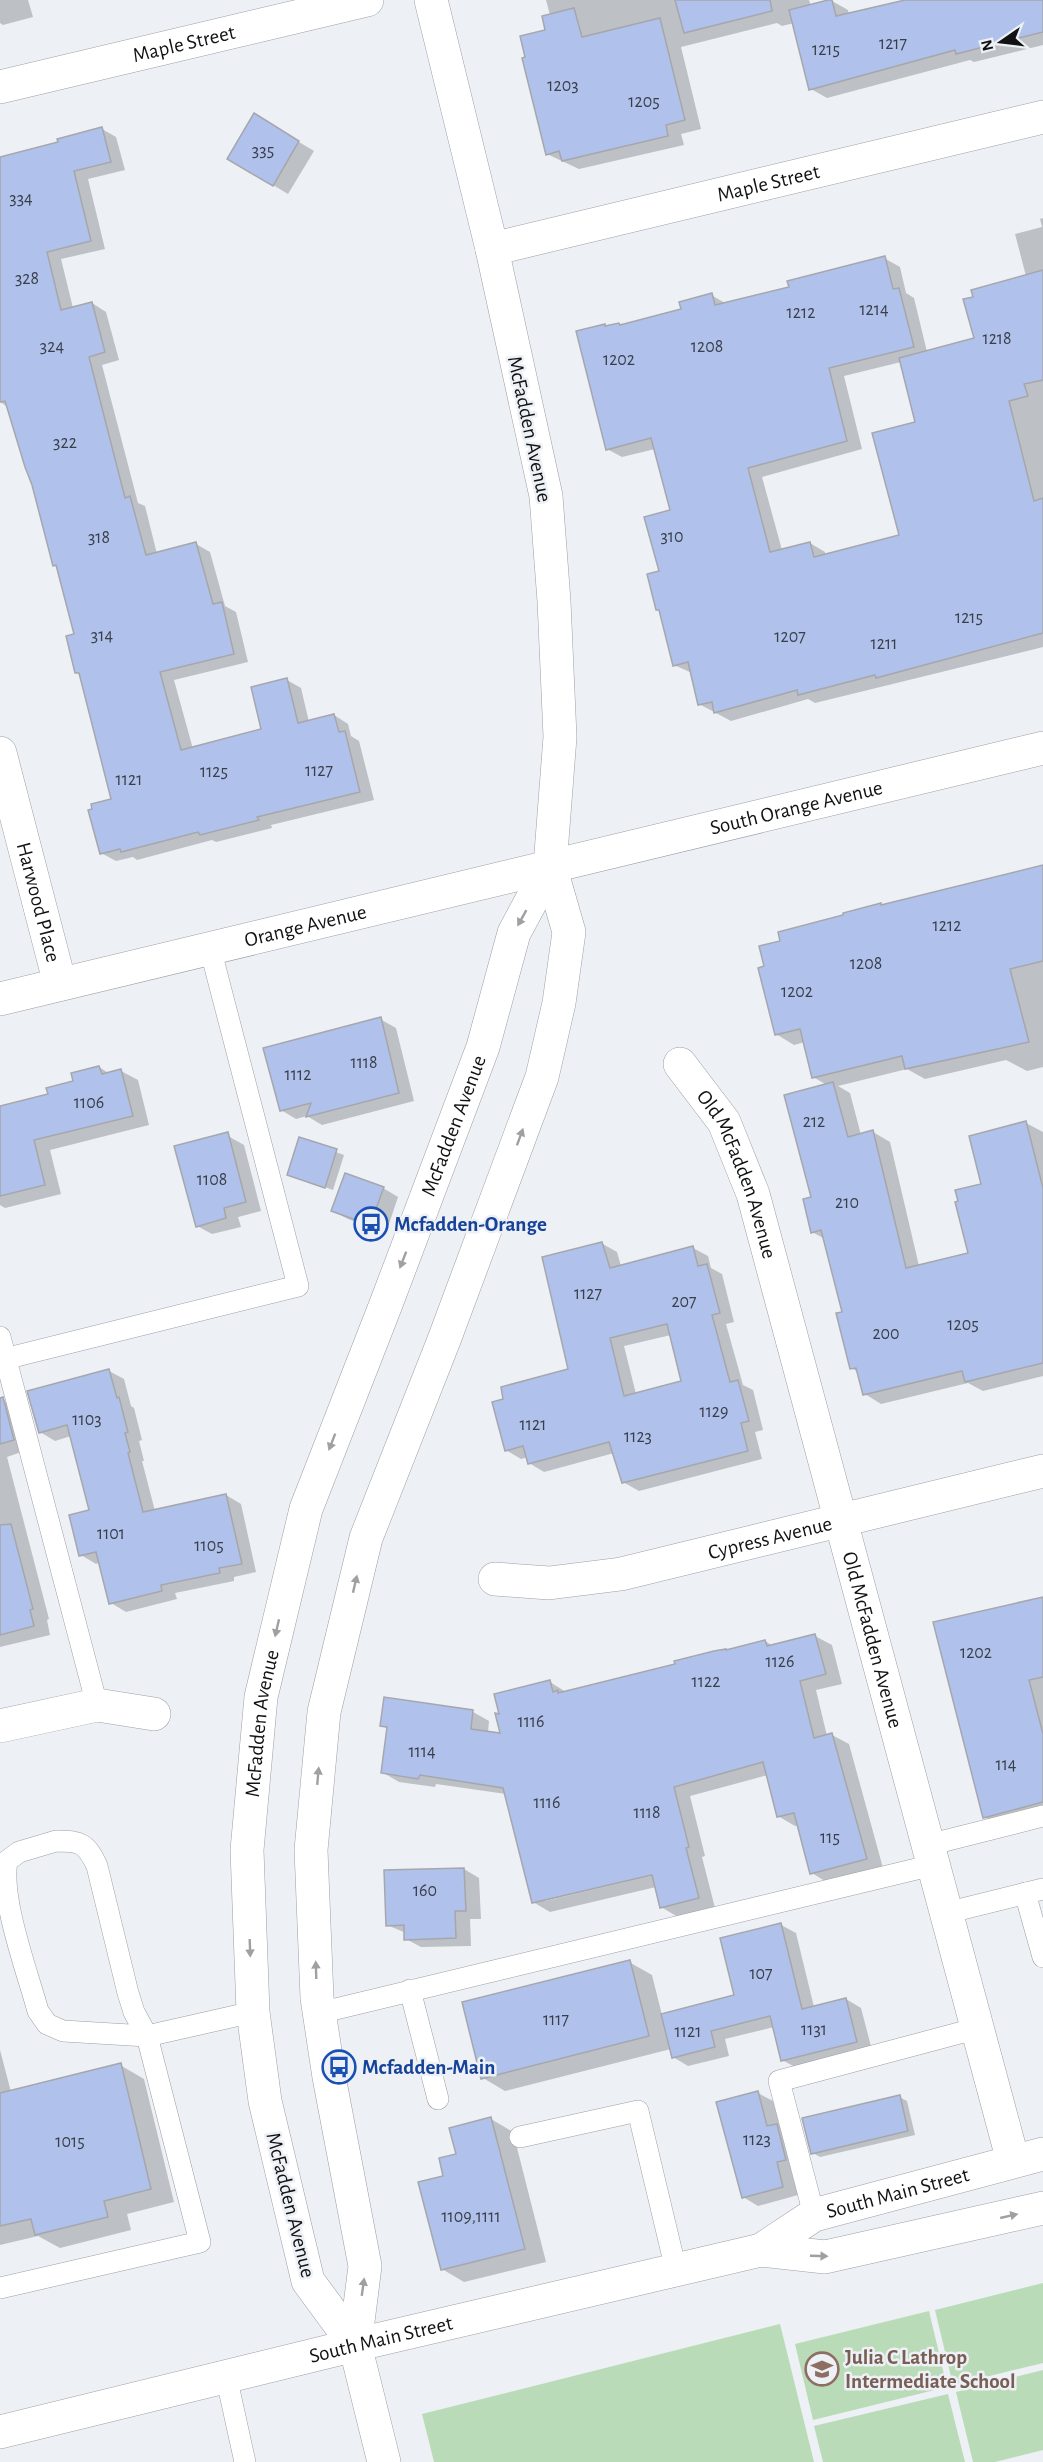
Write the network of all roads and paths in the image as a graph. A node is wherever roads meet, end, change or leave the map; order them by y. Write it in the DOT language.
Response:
graph roads {
  1 [pos="367,0"];
  2 [pos="431,0"];
  3 [pos="0,87"];
  4 [pos="1043,117"];
  5 [pos="492,249"];
  6 [pos="1043,748"];
  7 [pos="0,753"];
  8 [pos="550,866"];
  9 [pos="210,948"];
  10 [pos="60,984"];
  11 [pos="0,999"];
  12 [pos="680,1064"];
  13 [pos="0,1337"];
  14 [pos="3,1359"];
  15 [pos="1043,1471"];
  16 [pos="840,1519"];
  17 [pos="495,1578"];
  18 [pos="97,1706"];
  19 [pos="154,1714"];
  20 [pos="0,1726"];
  21 [pos="1043,1816"];
  22 [pos="931,1855"];
  23 [pos="1034,1891"];
  24 [pos="946,1913"];
  25 [pos="1043,1957"];
  26 [pos="410,1990"];
  27 [pos="252,2012"];
  28 [pos="320,2013"];
  29 [pos="978,2028"];
  30 [pos="147,2036"];
  31 [pos="438,2099"];
  32 [pos="520,2137"];
  33 [pos="1028,2158"];
  34 [pos="1043,2208"];
  35 [pos="814,2215"];
  36 [pos="761,2250"];
  37 [pos="676,2270"];
  38 [pos="0,2288"];
  39 [pos="355,2344"];
  40 [pos="226,2376"];
  41 [pos="0,2432"];
  42 [pos="246,2462"];
  43 [pos="384,2462"];
  1 -- 3 [label="street, Maple Street"];
  2 -- 5 [label="street, McFadden Avenue"];
  4 -- 5 [label="street, Maple Street"];
  5 -- 8 [label="street, McFadden Avenue"];
  6 -- 8 [label="street, South Orange Avenue"];
  7 -- 10 [label="street, Harwood Place"];
  8 -- 9 [label="street, Orange Avenue"];
  8 -- 27 [label="street, McFadden Avenue, one-way"];
  28 -- 8 [label="street, McFadden Avenue, one-way"];
  9 -- 10 [label="street, Orange Avenue"];
  9 -- 14 [label="lane"];
  10 -- 11 [label="street"];
  12 -- 16 [label="street, Old McFadden Avenue"];
  13 -- 14 [label="lane"];
  14 -- 18 [label="lane"];
  15 -- 16 [label="street, Cypress Avenue"];
  16 -- 17 [label="street, Cypress Avenue"];
  16 -- 22 [label="street, Old McFadden Avenue"];
  18 -- 19 [label="street"];
  18 -- 20 [label="street"];
  21 -- 22 [label="lane"];
  22 -- 24 [label="street, Old McFadden Avenue"];
  22 -- 26 [label="lane"];
  23 -- 24 [label="lane"];
  23 -- 25 [label="lane"];
  24 -- 29 [label="street, Old McFadden Avenue"];
  26 -- 28 [label="lane"];
  26 -- 31 [label="lane"];
  27 -- 30 [label="lane"];
  27 -- 39 [label="street, McFadden Avenue"];
  39 -- 28 [label="street, McFadden Avenue, one-way"];
  29 -- 33 [label="street, Old McFadden Avenue"];
  29 -- 35 [label="lane"];
  30 -- 30 [label="lane"];
  30 -- 38 [label="lane"];
  32 -- 37 [label="lane"];
  33 -- 35 [label="street, South Main Street"];
  36 -- 34 [label="street, South Main Street, one-way"];
  35 -- 36 [label="street, South Main Street"];
  36 -- 37 [label="street, South Main Street"];
  37 -- 39 [label="street, South Main Street"];
  39 -- 40 [label="street, South Main Street"];
  39 -- 43 [label="street"];
  40 -- 41 [label="street, South Main Street"];
  40 -- 42 [label="lane"];
}
